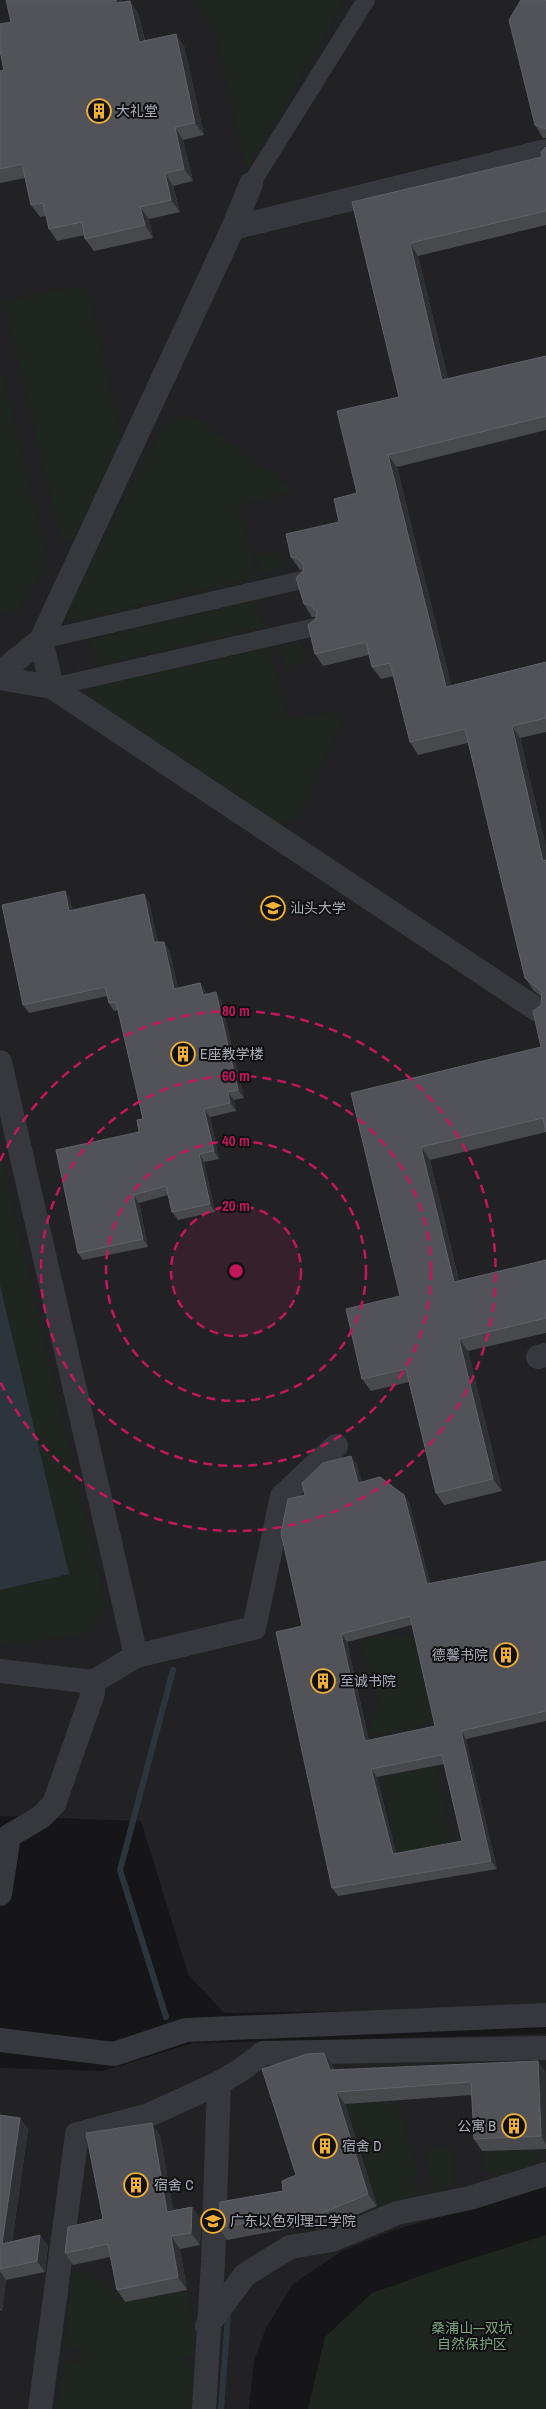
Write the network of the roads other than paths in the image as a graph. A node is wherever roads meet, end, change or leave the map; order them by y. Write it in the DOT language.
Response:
graph roads {
  1 [pos="366,0"];
  2 [pos="546,151"];
  3 [pos="250,184"];
  4 [pos="233,228"];
  5 [pos="302,580"];
  6 [pos="315,627"];
  7 [pos="41,640"];
  8 [pos="0,673"];
  9 [pos="0,678"];
  10 [pos="52,687"];
  11 [pos="538,1010"];
  12 [pos="0,1062"];
  13 [pos="336,1446"];
  14 [pos="136,1656"];
  15 [pos="0,1672"];
  16 [pos="93,1682"];
  17 [pos="0,1894"];
  18 [pos="546,2015"];
  19 [pos="0,2040"];
  20 [pos="546,2048"];
  21 [pos="219,2082"];
  22 [pos="546,2174"];
  23 [pos="207,2326"];
  24 [pos="40,2409"];
  25 [pos="204,2409"];
  1 -- 3 [label="street"];
  2 -- 4 [label="street"];
  3 -- 4 [label="street"];
  4 -- 7 [label="street"];
  5 -- 7 [label="street"];
  6 -- 10 [label="street"];
  7 -- 8 [label="street"];
  7 -- 10 [label="street"];
  9 -- 10 [label="street"];
  10 -- 11 [label="street"];
  12 -- 14 [label="street"];
  13 -- 14 [label="street"];
  14 -- 16 [label="street"];
  15 -- 16 [label="street"];
  16 -- 17 [label="street"];
  18 -- 19 [label="street"];
  20 -- 21 [label="street"];
  21 -- 23 [label="street"];
  21 -- 24 [label="street"];
  22 -- 23 [label="street"];
  23 -- 25 [label="street"];
}
